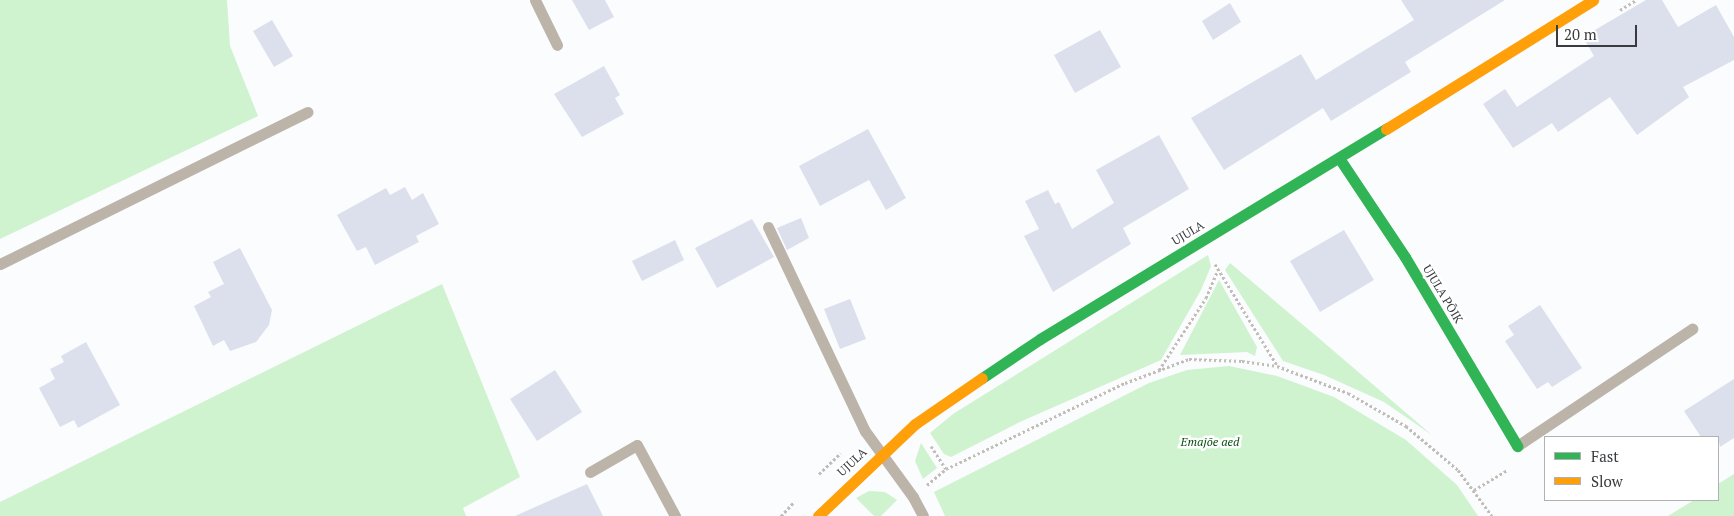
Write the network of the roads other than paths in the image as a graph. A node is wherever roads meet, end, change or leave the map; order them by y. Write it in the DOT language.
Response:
graph roads {
  1 [pos="535,0"];
  2 [pos="1592,0"];
  3 [pos="557,45"];
  4 [pos="307,112"];
  5 [pos="1339,158"];
  6 [pos="768,227"];
  7 [pos="0,264"];
  8 [pos="1692,329"];
  9 [pos="1517,446"];
  10 [pos="880,455"];
  11 [pos="590,472"];
  12 [pos="675,516"];
  13 [pos="818,516"];
  14 [pos="923,516"];
  1 -- 3 [label="lane"];
  2 -- 5 [label="street, UJULA"];
  4 -- 7 [label="lane"];
  5 -- 9 [label="street, UJULA PÕIK"];
  5 -- 10 [label="street, UJULA"];
  6 -- 10 [label="lane"];
  8 -- 9 [label="lane"];
  10 -- 13 [label="street, UJULA"];
  10 -- 14 [label="lane"];
  11 -- 12 [label="lane"];
}
